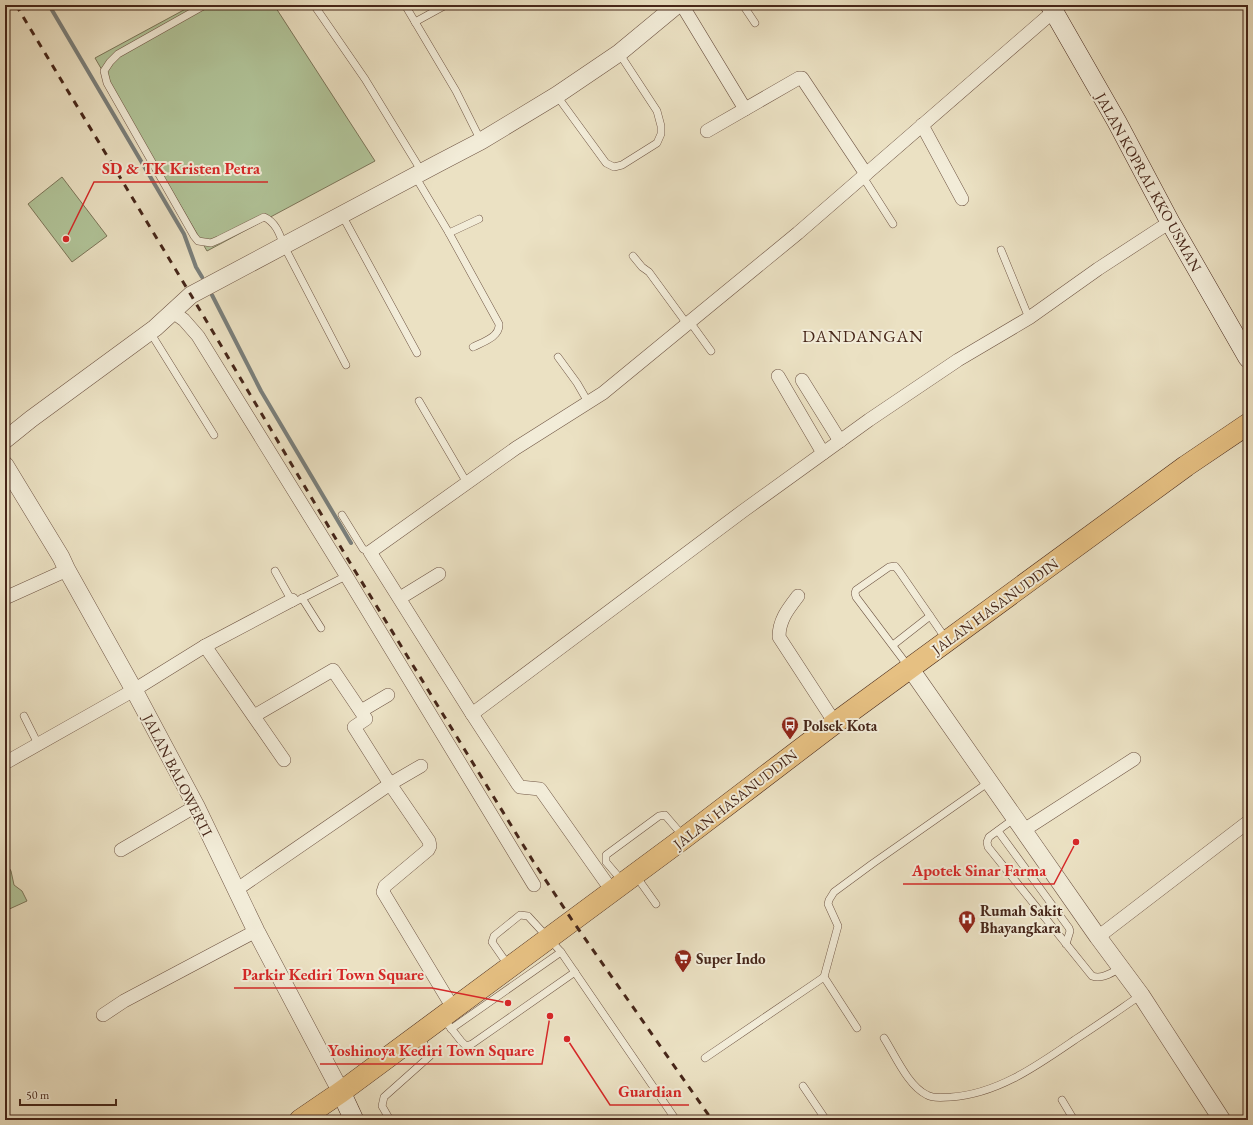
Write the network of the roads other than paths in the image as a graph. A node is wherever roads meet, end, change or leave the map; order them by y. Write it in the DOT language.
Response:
graph roads {
  1 [pos="205,5"];
  2 [pos="314,5"];
  3 [pos="405,5"];
  4 [pos="446,5"];
  5 [pos="677,5"];
  6 [pos="682,5"];
  7 [pos="743,5"];
  8 [pos="1052,8"];
  9 [pos="415,22"];
  10 [pos="755,23"];
  11 [pos="619,53"];
  12 [pos="557,96"];
  13 [pos="745,110"];
  14 [pos="922,125"];
  15 [pos="707,131"];
  16 [pos="482,141"];
  17 [pos="419,174"];
  18 [pos="865,175"];
  19 [pos="962,199"];
  20 [pos="342,215"];
  21 [pos="479,220"];
  22 [pos="1170,222"];
  23 [pos="894,224"];
  24 [pos="449,233"];
  25 [pos="284,246"];
  26 [pos="1001,250"];
  27 [pos="633,256"];
  28 [pos="173,312"];
  29 [pos="1029,318"];
  30 [pos="689,323"];
  31 [pos="150,332"];
  32 [pos="473,347"];
  33 [pos="711,351"];
  34 [pos="417,353"];
  35 [pos="558,358"];
  36 [pos="1248,358"];
  37 [pos="346,365"];
  38 [pos="778,376"];
  39 [pos="802,380"];
  40 [pos="419,401"];
  41 [pos="588,402"];
  42 [pos="1248,424"];
  43 [pos="214,435"];
  44 [pos="5,440"];
  45 [pos="840,441"];
  46 [pos="823,453"];
  47 [pos="5,465"];
  48 [pos="467,483"];
  49 [pos="342,515"];
  50 [pos="370,552"];
  51 [pos="67,570"];
  52 [pos="275,571"];
  53 [pos="439,574"];
  54 [pos="346,576"];
  55 [pos="798,596"];
  56 [pos="5,598"];
  57 [pos="400,598"];
  58 [pos="297,599"];
  59 [pos="930,616"];
  60 [pos="321,628"];
  61 [pos="947,641"];
  62 [pos="893,645"];
  63 [pos="204,646"];
  64 [pos="910,668"];
  65 [pos="134,690"];
  66 [pos="388,695"];
  67 [pos="361,711"];
  68 [pos="472,714"];
  69 [pos="24,716"];
  70 [pos="254,716"];
  71 [pos="835,723"];
  72 [pos="38,744"];
  73 [pos="1134,759"];
  74 [pos="284,760"];
  75 [pos="5,763"];
  76 [pos="421,766"];
  77 [pos="990,782"];
  78 [pos="390,784"];
  79 [pos="196,806"];
  80 [pos="1248,822"];
  81 [pos="1020,824"];
  82 [pos="998,831"];
  83 [pos="684,838"];
  84 [pos="120,850"];
  85 [pos="623,882"];
  86 [pos="534,885"];
  87 [pos="236,890"];
  88 [pos="656,904"];
  89 [pos="256,931"];
  90 [pos="1098,936"];
  91 [pos="555,944"];
  92 [pos="1066,944"];
  93 [pos="509,967"];
  94 [pos="1121,968"];
  95 [pos="575,972"];
  96 [pos="824,977"];
  97 [pos="1141,995"];
  98 [pos="103,1015"];
  99 [pos="449,1018"];
  100 [pos="857,1028"];
  101 [pos="419,1034"];
  102 [pos="884,1038"];
  103 [pos="705,1058"];
  104 [pos="803,1086"];
  105 [pos="341,1092"];
  106 [pos="1062,1100"];
  107 [pos="300,1120"];
  108 [pos="354,1120"];
  109 [pos="390,1120"];
  110 [pos="676,1120"];
  111 [pos="826,1120"];
  112 [pos="1074,1120"];
  113 [pos="1222,1120"];
  1 -- 25 [label="lane"];
  2 -- 17 [label="lane"];
  3 -- 9 [label="lane"];
  4 -- 9 [label="lane"];
  5 -- 11 [label="street"];
  6 -- 13 [label="street"];
  7 -- 10 [label="lane"];
  8 -- 14 [label="street"];
  8 -- 22 [label="main road, JALAN KOPRAL KKO USMAN"];
  9 -- 16 [label="lane"];
  11 -- 12 [label="street"];
  11 -- 12 [label="lane"];
  12 -- 16 [label="street"];
  13 -- 15 [label="street"];
  13 -- 18 [label="street"];
  14 -- 18 [label="street"];
  14 -- 19 [label="street"];
  16 -- 17 [label="street"];
  17 -- 20 [label="street"];
  17 -- 24 [label="lane"];
  18 -- 23 [label="lane"];
  18 -- 30 [label="street"];
  20 -- 25 [label="street"];
  20 -- 34 [label="lane"];
  21 -- 24 [label="lane"];
  22 -- 29 [label="street"];
  22 -- 36 [label="main road, JALAN KOPRAL KKO USMAN"];
  24 -- 32 [label="lane"];
  25 -- 28 [label="street"];
  25 -- 37 [label="lane"];
  26 -- 29 [label="lane"];
  27 -- 30 [label="lane"];
  28 -- 31 [label="street"];
  28 -- 54 [label="street"];
  29 -- 45 [label="street"];
  30 -- 33 [label="lane"];
  30 -- 41 [label="street"];
  31 -- 43 [label="lane"];
  31 -- 44 [label="street"];
  35 -- 41 [label="lane"];
  38 -- 46 [label="street"];
  39 -- 45 [label="street"];
  40 -- 48 [label="lane"];
  41 -- 48 [label="street"];
  42 -- 61 [label="main road, JALAN HASANUDDIN"];
  45 -- 46 [label="street"];
  46 -- 68 [label="street"];
  47 -- 51 [label="street, JALAN BALOWERTI"];
  48 -- 50 [label="street"];
  49 -- 50 [label="lane"];
  50 -- 57 [label="street"];
  51 -- 56 [label="street"];
  51 -- 65 [label="street, JALAN BALOWERTI"];
  52 -- 58 [label="lane"];
  53 -- 57 [label="street"];
  54 -- 58 [label="lane"];
  54 -- 86 [label="street"];
  55 -- 71 [label="street"];
  57 -- 68 [label="street"];
  58 -- 60 [label="lane"];
  58 -- 63 [label="street"];
  59 -- 61 [label="lane"];
  59 -- 62 [label="lane"];
  59 -- 62 [label="lane"];
  61 -- 64 [label="main road, JALAN HASANUDDIN"];
  62 -- 64 [label="lane"];
  63 -- 65 [label="street"];
  63 -- 70 [label="street"];
  64 -- 71 [label="main road, JALAN HASANUDDIN"];
  64 -- 77 [label="street"];
  65 -- 72 [label="street"];
  65 -- 79 [label="street, JALAN BALOWERTI"];
  66 -- 67 [label="street"];
  67 -- 70 [label="street"];
  67 -- 78 [label="street"];
  68 -- 85 [label="street"];
  69 -- 72 [label="lane"];
  70 -- 74 [label="street"];
  71 -- 83 [label="main road, JALAN HASANUDDIN"];
  72 -- 75 [label="street"];
  73 -- 81 [label="street"];
  76 -- 78 [label="street"];
  77 -- 81 [label="street"];
  77 -- 96 [label="lane"];
  78 -- 87 [label="street"];
  78 -- 99 [label="street"];
  79 -- 84 [label="street"];
  79 -- 87 [label="street, JALAN BALOWERTI"];
  80 -- 90 [label="street"];
  81 -- 82 [label="lane"];
  81 -- 90 [label="street"];
  82 -- 92 [label="lane"];
  82 -- 92 [label="lane"];
  83 -- 85 [label="main road, JALAN HASANUDDIN"];
  83 -- 85 [label="lane"];
  85 -- 88 [label="lane"];
  85 -- 91 [label="main road, JALAN HASANUDDIN"];
  87 -- 89 [label="street, JALAN BALOWERTI"];
  89 -- 98 [label="street"];
  89 -- 105 [label="street, JALAN BALOWERTI"];
  90 -- 94 [label="street"];
  91 -- 93 [label="main road, JALAN HASANUDDIN"];
  91 -- 93 [label="lane"];
  91 -- 95 [label="lane"];
  91 -- 99 [label="lane"];
  92 -- 94 [label="lane"];
  93 -- 99 [label="main road, JALAN HASANUDDIN"];
  94 -- 97 [label="street"];
  95 -- 99 [label="lane"];
  95 -- 110 [label="lane"];
  96 -- 100 [label="lane"];
  96 -- 103 [label="lane"];
  97 -- 102 [label="lane"];
  97 -- 113 [label="street"];
  99 -- 101 [label="main road, JALAN HASANUDDIN"];
  101 -- 105 [label="main road, JALAN HASANUDDIN"];
  101 -- 109 [label="lane"];
  104 -- 111 [label="lane"];
  105 -- 107 [label="main road, JALAN HASANUDDIN"];
  105 -- 108 [label="main road"];
  106 -- 112 [label="lane"];
}
